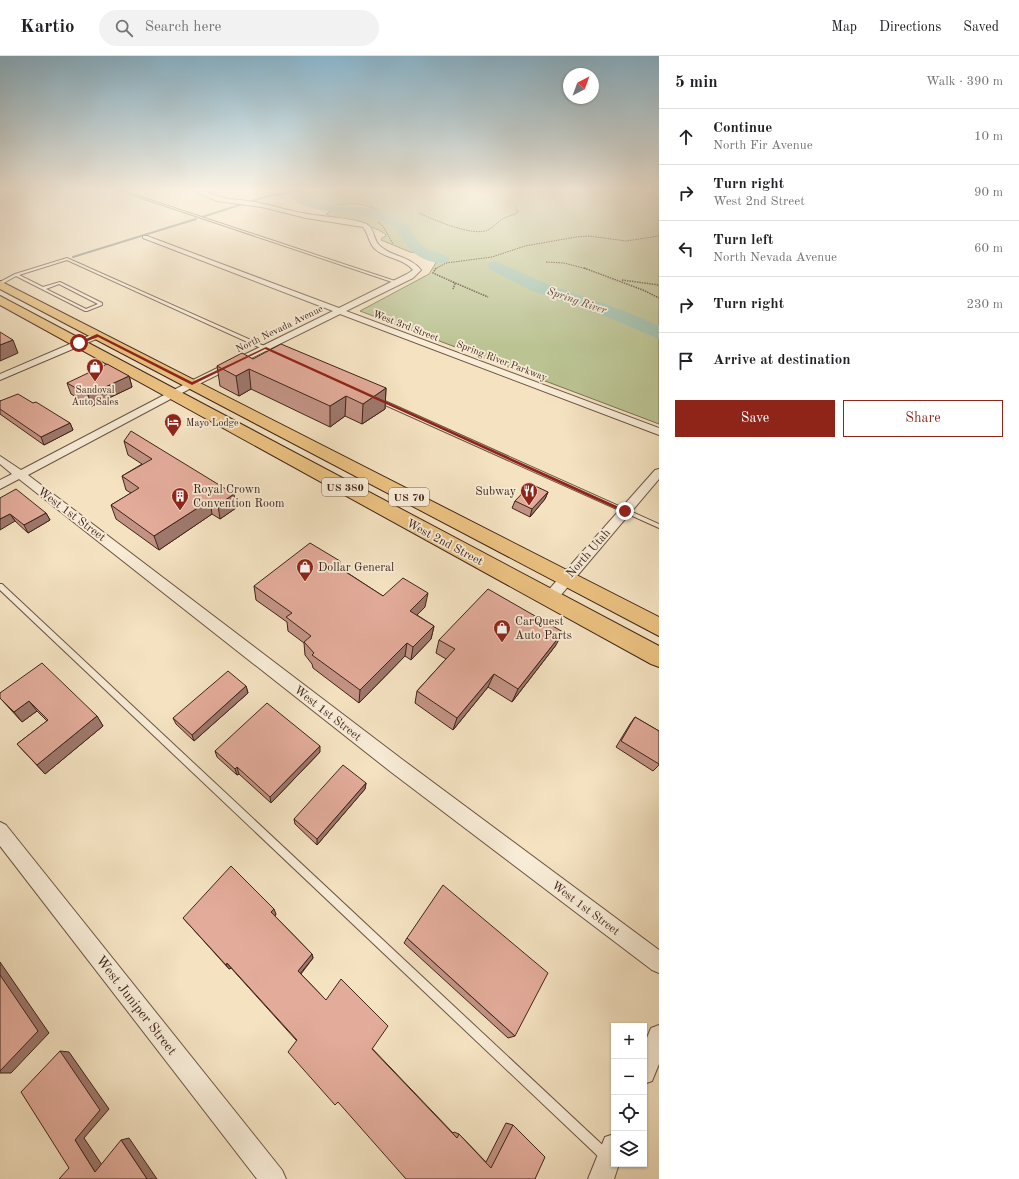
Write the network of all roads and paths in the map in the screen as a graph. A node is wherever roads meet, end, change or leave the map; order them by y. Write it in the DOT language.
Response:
graph roads {
  1 [pos="157,241"];
  2 [pos="275,241"];
  3 [pos="372,241"];
  4 [pos="392,241"];
  5 [pos="548,241"];
  6 [pos="398,247"];
  7 [pos="546,262"];
  8 [pos="16,275"];
  9 [pos="614,279"];
  10 [pos="396,282"];
  11 [pos="452,282"];
  12 [pos="0,284"];
  13 [pos="659,286"];
  14 [pos="44,288"];
  15 [pos="453,289"];
  16 [pos="488,297"];
  17 [pos="659,298"];
  18 [pos="0,300"];
  19 [pos="339,311"];
  20 [pos="98,335"];
  21 [pos="79,343"];
  22 [pos="264,348"];
  23 [pos="276,354"];
  24 [pos="0,377"];
  25 [pos="192,384"];
  26 [pos="172,394"];
  27 [pos="372,398"];
  28 [pos="659,432"];
  29 [pos="0,459"];
  30 [pos="659,472"];
  31 [pos="20,475"];
  32 [pos="0,485"];
  33 [pos="625,511"];
  34 [pos="659,526"];
  35 [pos="566,579"];
  36 [pos="0,586"];
  37 [pos="550,598"];
  38 [pos="659,627"];
  39 [pos="659,657"];
  40 [pos="0,831"];
  41 [pos="659,963"];
  42 [pos="659,1036"];
  43 [pos="647,1066"];
  44 [pos="608,1161"];
  45 [pos="273,1179"];
  1 -- 19 [label="street, West 3rd Street"];
  2 -- 10 [label="lane"];
  3 -- 10 [label="street, North Nevada Avenue"];
  4 -- 6 [label="path"];
  5 -- 11 [label="path"];
  7 -- 9 [label="path"];
  8 -- 12 [label="lane"];
  8 -- 14 [label="lane"];
  8 -- 22 [label="lane"];
  9 -- 13 [label="path"];
  9 -- 17 [label="path"];
  10 -- 19 [label="street, North Nevada Avenue"];
  11 -- 15 [label="path"];
  11 -- 16 [label="path"];
  12 -- 20 [label="main road, West 2nd Street / US 70"];
  14 -- 14 [label="lane"];
  18 -- 21 [label="main road, West 2nd Street / US 380"];
  19 -- 22 [label="street, North Nevada Avenue"];
  19 -- 28 [label="street, West 3rd Street"];
  20 -- 21 [label="street"];
  20 -- 25 [label="main road, West 2nd Street / US 70"];
  21 -- 24 [label="street"];
  21 -- 26 [label="main road, West 2nd Street / US 380"];
  22 -- 23 [label="lane"];
  22 -- 25 [label="street, North Nevada Avenue"];
  25 -- 26 [label="street, North Nevada Avenue"];
  25 -- 35 [label="main road, West 2nd Street / US 70"];
  26 -- 31 [label="street, North Nevada Avenue"];
  26 -- 37 [label="main road, West 2nd Street / US 380"];
  27 -- 33 [label="lane"];
  29 -- 31 [label="street, West 1st Street"];
  30 -- 33 [label="street, North Utah"];
  31 -- 32 [label="street, North Nevada Avenue"];
  31 -- 41 [label="street, West 1st Street"];
  33 -- 34 [label="lane"];
  33 -- 35 [label="street, North Utah"];
  35 -- 37 [label="street, North Utah"];
  35 -- 38 [label="main road, West 2nd Street / US 70"];
  36 -- 44 [label="lane"];
  37 -- 39 [label="main road, West 2nd Street / US 380"];
  40 -- 45 [label="street, West Juniper Street"];
  42 -- 43 [label="street"];
}
